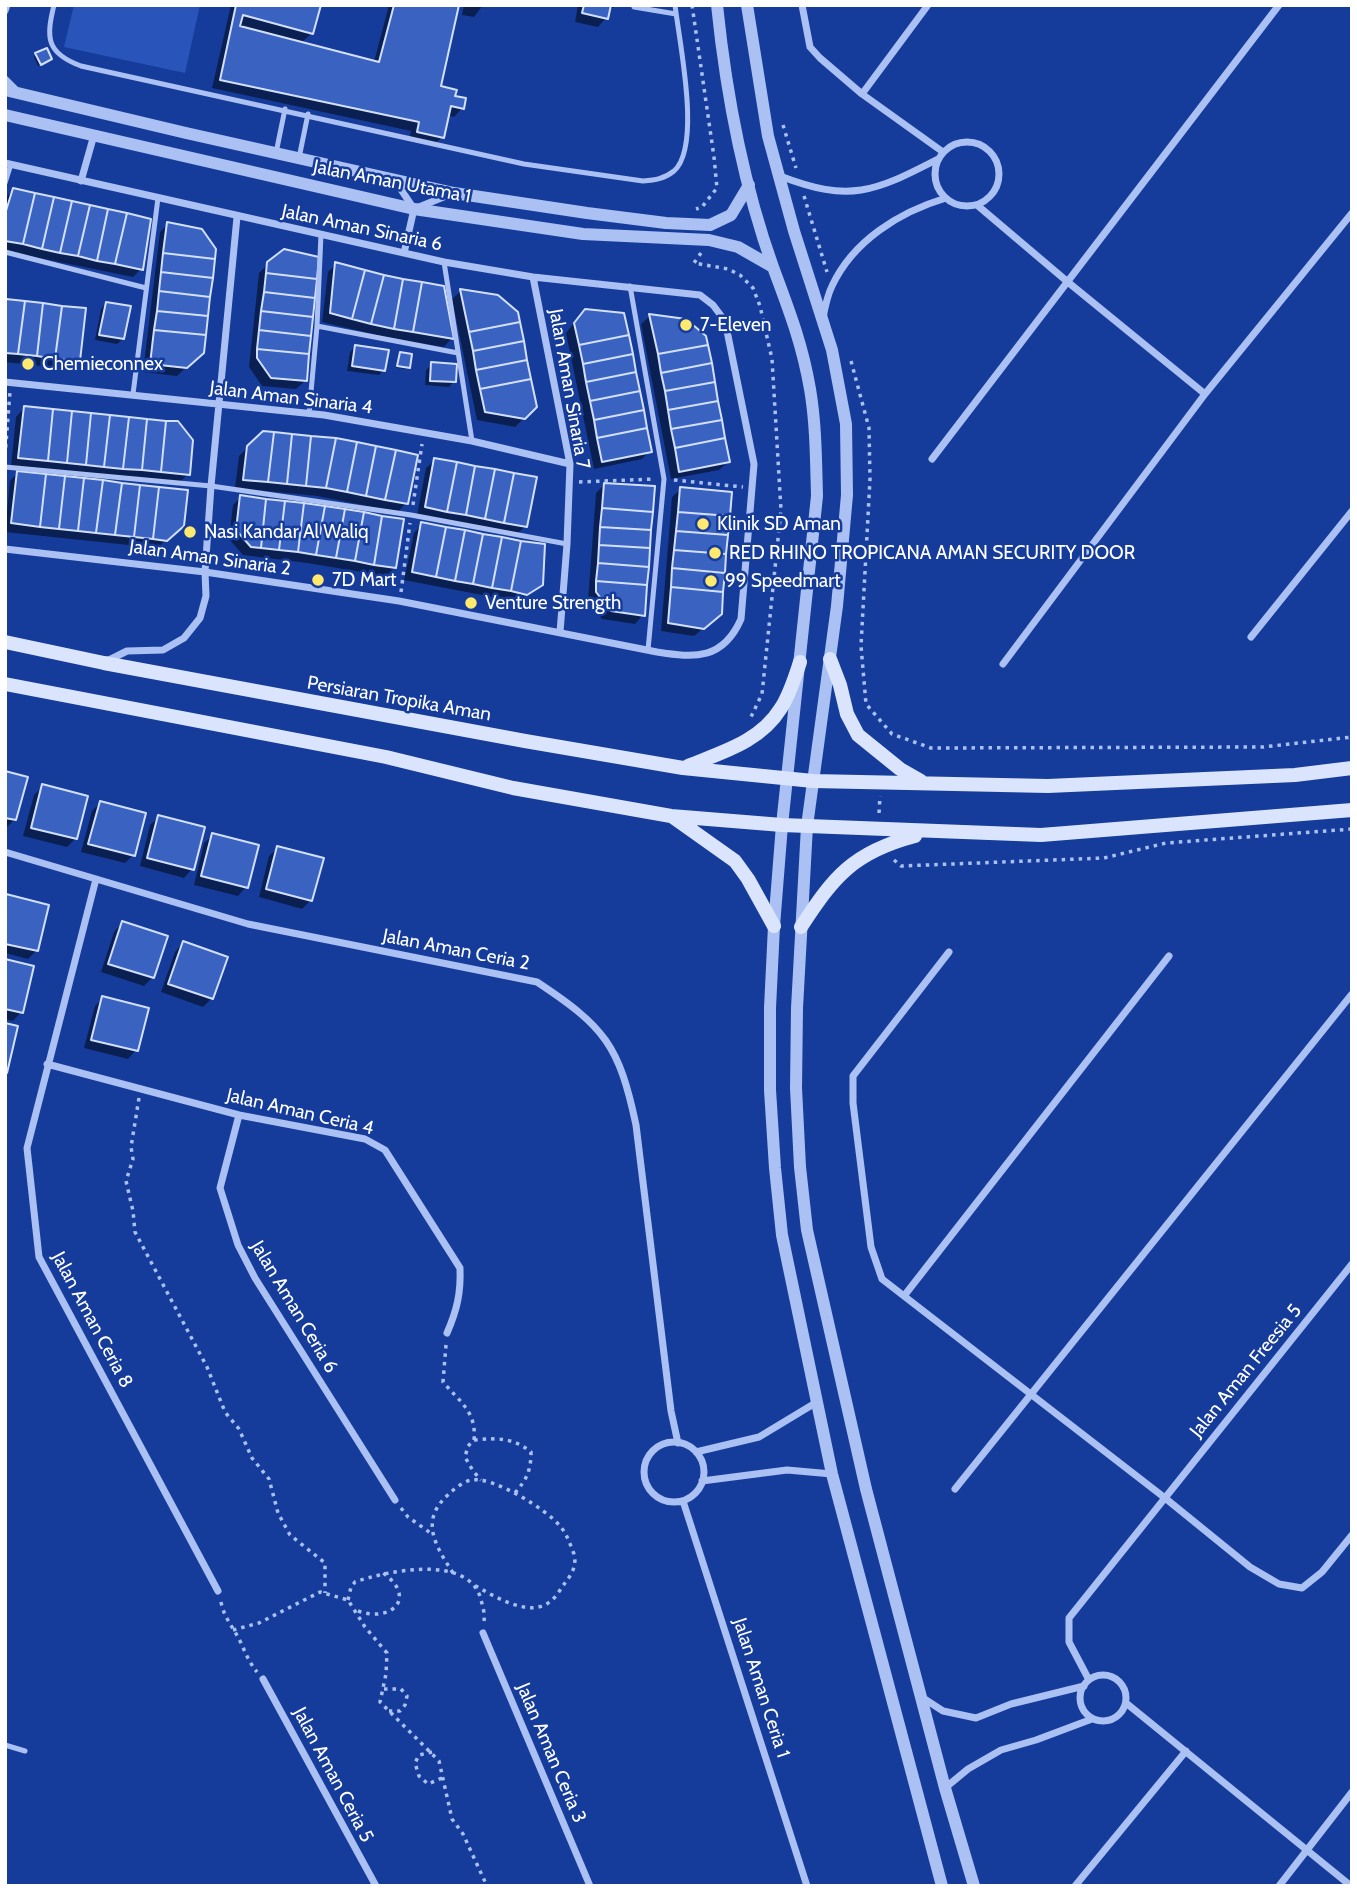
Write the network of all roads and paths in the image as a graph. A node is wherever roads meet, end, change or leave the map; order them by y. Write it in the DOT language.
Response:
graph roads {
  1 [pos="7,5"];
  2 [pos="54,5"];
  3 [pos="675,5"];
  4 [pos="717,5"];
  5 [pos="747,5"];
  6 [pos="802,5"];
  7 [pos="928,5"];
  8 [pos="1279,5"];
  9 [pos="634,7"];
  10 [pos="5,11"];
  11 [pos="676,14"];
  12 [pos="5,79"];
  13 [pos="5,90"];
  14 [pos="19,93"];
  15 [pos="862,94"];
  16 [pos="285,109"];
  17 [pos="308,114"];
  18 [pos="5,115"];
  19 [pos="94,135"];
  20 [pos="276,153"];
  21 [pos="941,156"];
  22 [pos="299,158"];
  23 [pos="8,164"];
  24 [pos="779,176"];
  25 [pos="394,179"];
  26 [pos="81,181"];
  27 [pos="5,183"];
  28 [pos="749,185"];
  29 [pos="454,193"];
  30 [pos="158,198"];
  31 [pos="946,198"];
  32 [pos="977,205"];
  33 [pos="414,209"];
  34 [pos="1352,213"];
  35 [pos="237,217"];
  36 [pos="321,234"];
  37 [pos="5,252"];
  38 [pos="404,253"];
  39 [pos="444,262"];
  40 [pos="773,267"];
  41 [pos="533,277"];
  42 [pos="1069,283"];
  43 [pos="630,286"];
  44 [pos="146,288"];
  45 [pos="713,305"];
  46 [pos="822,320"];
  47 [pos="317,326"];
  48 [pos="458,353"];
  49 [pos="8,383"];
  50 [pos="133,394"];
  51 [pos="1205,394"];
  52 [pos="220,404"];
  53 [pos="309,414"];
  54 [pos="472,441"];
  55 [pos="5,456"];
  56 [pos="932,459"];
  57 [pos="570,464"];
  58 [pos="5,467"];
  59 [pos="211,485"];
  60 [pos="1352,511"];
  61 [pos="567,544"];
  62 [pos="5,549"];
  63 [pos="205,572"];
  64 [pos="560,632"];
  65 [pos="1251,637"];
  66 [pos="5,642"];
  67 [pos="648,650"];
  68 [pos="830,659"];
  69 [pos="800,662"];
  70 [pos="104,663"];
  71 [pos="1003,664"];
  72 [pos="5,684"];
  73 [pos="892,734"];
  74 [pos="1352,737"];
  75 [pos="683,768"];
  76 [pos="1352,768"];
  77 [pos="788,778"];
  78 [pos="813,781"];
  79 [pos="924,782"];
  80 [pos="1352,810"];
  81 [pos="671,816"];
  82 [pos="782,825"];
  83 [pos="807,826"];
  84 [pos="933,831"];
  85 [pos="5,852"];
  86 [pos="96,879"];
  87 [pos="774,926"];
  88 [pos="801,927"];
  89 [pos="949,953"];
  90 [pos="1169,956"];
  91 [pos="1352,994"];
  92 [pos="47,1065"];
  93 [pos="140,1089"];
  94 [pos="239,1115"];
  95 [pos="1352,1264"];
  96 [pos="904,1296"];
  97 [pos="447,1333"];
  98 [pos="1031,1394"];
  99 [pos="817,1402"];
  100 [pos="474,1440"];
  101 [pos="678,1443"];
  102 [pos="696,1452"];
  103 [pos="832,1474"];
  104 [pos="481,1480"];
  105 [pos="702,1481"];
  106 [pos="955,1489"];
  107 [pos="514,1493"];
  108 [pos="1165,1497"];
  109 [pos="395,1500"];
  110 [pos="683,1501"];
  111 [pos="434,1535"];
  112 [pos="1352,1535"];
  113 [pos="383,1573"];
  114 [pos="453,1573"];
  115 [pos="474,1585"];
  116 [pos="218,1591"];
  117 [pos="325,1593"];
  118 [pos="348,1600"];
  119 [pos="356,1610"];
  120 [pos="233,1630"];
  121 [pos="483,1633"];
  122 [pos="263,1679"];
  123 [pos="1086,1683"];
  124 [pos="383,1689"];
  125 [pos="922,1698"];
  126 [pos="1126,1703"];
  127 [pos="387,1711"];
  128 [pos="1092,1719"];
  129 [pos="5,1745"];
  130 [pos="25,1751"];
  131 [pos="1186,1751"];
  132 [pos="432,1752"];
  133 [pos="443,1777"];
  134 [pos="945,1788"];
  135 [pos="1352,1792"];
  136 [pos="1306,1851"];
  137 [pos="376,1886"];
  138 [pos="487,1886"];
  139 [pos="590,1886"];
  140 [pos="807,1886"];
  141 [pos="942,1886"];
  142 [pos="974,1886"];
  143 [pos="1075,1886"];
  144 [pos="1279,1886"];
  145 [pos="1351,1886"];
  1 -- 10 [label="street"];
  2 -- 16 [label="lane"];
  3 -- 11 [label="lane"];
  4 -- 28 [label="street"];
  5 -- 24 [label="street"];
  6 -- 15 [label="street"];
  7 -- 15 [label="street"];
  8 -- 42 [label="street"];
  9 -- 11 [label="lane"];
  11 -- 17 [label="lane"];
  12 -- 14 [label="street"];
  13 -- 14 [label="street, Jalan Aman Utama 1"];
  14 -- 20 [label="street, Jalan Aman Utama 1"];
  15 -- 21 [label="street"];
  16 -- 17 [label="lane"];
  16 -- 20 [label="lane"];
  17 -- 22 [label="lane"];
  18 -- 19 [label="street, Jalan Aman Utama 1"];
  19 -- 26 [label="street"];
  19 -- 33 [label="street, Jalan Aman Utama 1"];
  20 -- 22 [label="street, Jalan Aman Utama 1"];
  21 -- 24 [label="street"];
  21 -- 31 [label="street"];
  21 -- 32 [label="street"];
  22 -- 25 [label="street, Jalan Aman Utama 1"];
  23 -- 26 [label="street, Jalan Aman Sinaria 6"];
  23 -- 27 [label="lane"];
  24 -- 46 [label="street"];
  25 -- 29 [label="street, Jalan Aman Utama 1"];
  25 -- 33 [label="street"];
  26 -- 30 [label="street, Jalan Aman Sinaria 6"];
  28 -- 29 [label="street, Jalan Aman Utama 1"];
  28 -- 40 [label="street"];
  29 -- 33 [label="street"];
  30 -- 35 [label="street, Jalan Aman Sinaria 6"];
  30 -- 44 [label="lane"];
  31 -- 32 [label="street"];
  31 -- 46 [label="street"];
  32 -- 42 [label="street"];
  33 -- 38 [label="street"];
  33 -- 40 [label="street, Jalan Aman Utama 1"];
  34 -- 51 [label="street"];
  35 -- 36 [label="street, Jalan Aman Sinaria 6"];
  35 -- 52 [label="street"];
  36 -- 38 [label="street, Jalan Aman Sinaria 6"];
  36 -- 47 [label="lane"];
  37 -- 44 [label="lane"];
  38 -- 39 [label="street, Jalan Aman Sinaria 6"];
  39 -- 41 [label="street, Jalan Aman Sinaria 6"];
  39 -- 48 [label="lane"];
  40 -- 69 [label="street"];
  41 -- 43 [label="street, Jalan Aman Sinaria 6"];
  41 -- 57 [label="street, Jalan Aman Sinaria 7"];
  42 -- 51 [label="street"];
  42 -- 56 [label="street"];
  43 -- 45 [label="street, Jalan Aman Sinaria 6"];
  43 -- 67 [label="lane"];
  44 -- 50 [label="lane"];
  45 -- 67 [label="street, Jalan Aman Sinaria 2"];
  46 -- 68 [label="street"];
  47 -- 48 [label="lane"];
  47 -- 53 [label="lane"];
  48 -- 54 [label="lane"];
  49 -- 50 [label="street, Jalan Aman Sinaria 4"];
  49 -- 55 [label="path"];
  50 -- 52 [label="street, Jalan Aman Sinaria 4"];
  51 -- 71 [label="street"];
  52 -- 53 [label="street, Jalan Aman Sinaria 4"];
  52 -- 59 [label="street"];
  53 -- 54 [label="street, Jalan Aman Sinaria 4"];
  54 -- 57 [label="street, Jalan Aman Sinaria 4"];
  57 -- 61 [label="street, Jalan Aman Sinaria 7"];
  58 -- 59 [label="lane"];
  59 -- 61 [label="lane"];
  59 -- 63 [label="street"];
  60 -- 65 [label="street"];
  61 -- 64 [label="street, Jalan Aman Sinaria 7"];
  62 -- 63 [label="street, Jalan Aman Sinaria 2"];
  63 -- 64 [label="street, Jalan Aman Sinaria 2"];
  63 -- 70 [label="street"];
  64 -- 67 [label="street, Jalan Aman Sinaria 2"];
  66 -- 70 [label="main road, Persiaran Tropika Aman"];
  68 -- 78 [label="street"];
  68 -- 79 [label="main road"];
  69 -- 75 [label="main road"];
  69 -- 77 [label="street"];
  70 -- 75 [label="main road, Persiaran Tropika Aman"];
  72 -- 81 [label="main road"];
  73 -- 74 [label="path"];
  75 -- 77 [label="main road, Persiaran Tropika Aman"];
  76 -- 79 [label="main road, Persiaran Tropika Aman"];
  77 -- 78 [label="main road, Persiaran Tropika Aman"];
  77 -- 82 [label="street"];
  78 -- 79 [label="main road, Persiaran Tropika Aman"];
  78 -- 83 [label="street"];
  80 -- 84 [label="main road"];
  81 -- 82 [label="main road"];
  81 -- 87 [label="main road"];
  82 -- 83 [label="main road"];
  82 -- 87 [label="street"];
  83 -- 84 [label="main road"];
  83 -- 88 [label="street"];
  84 -- 88 [label="main road"];
  85 -- 86 [label="street, Jalan Aman Ceria 2"];
  86 -- 92 [label="street, Jalan Aman Ceria 8"];
  86 -- 101 [label="street, Jalan Aman Ceria 2"];
  87 -- 99 [label="street"];
  88 -- 125 [label="street"];
  89 -- 96 [label="street"];
  90 -- 96 [label="street"];
  91 -- 98 [label="street"];
  92 -- 93 [label="street, Jalan Aman Ceria 4"];
  92 -- 116 [label="street, Jalan Aman Ceria 8"];
  93 -- 94 [label="street, Jalan Aman Ceria 4"];
  93 -- 117 [label="path"];
  94 -- 97 [label="street, Jalan Aman Ceria 4"];
  94 -- 109 [label="street, Jalan Aman Ceria 6"];
  95 -- 108 [label="street, Jalan Aman Freesia 5"];
  96 -- 98 [label="street"];
  97 -- 100 [label="path"];
  98 -- 106 [label="street"];
  98 -- 108 [label="street"];
  99 -- 102 [label="street"];
  99 -- 103 [label="street"];
  100 -- 104 [label="path"];
  100 -- 107 [label="path"];
  101 -- 102 [label="street"];
  101 -- 110 [label="street"];
  102 -- 105 [label="street"];
  103 -- 105 [label="street"];
  103 -- 141 [label="street"];
  104 -- 107 [label="path"];
  104 -- 111 [label="path"];
  105 -- 110 [label="street"];
  107 -- 115 [label="path"];
  108 -- 112 [label="street"];
  108 -- 123 [label="street, Jalan Aman Freesia 5"];
  109 -- 111 [label="path"];
  110 -- 140 [label="street, Jalan Aman Ceria 1"];
  111 -- 114 [label="path"];
  113 -- 114 [label="path"];
  113 -- 118 [label="path"];
  113 -- 119 [label="path"];
  114 -- 115 [label="path"];
  115 -- 121 [label="path"];
  116 -- 120 [label="path"];
  117 -- 118 [label="path"];
  117 -- 120 [label="path"];
  118 -- 119 [label="path"];
  119 -- 124 [label="path"];
  120 -- 122 [label="path"];
  121 -- 139 [label="street, Jalan Aman Ceria 3"];
  122 -- 137 [label="street, Jalan Aman Ceria 5"];
  123 -- 125 [label="street"];
  123 -- 126 [label="street"];
  123 -- 128 [label="street"];
  124 -- 127 [label="path"];
  124 -- 127 [label="path"];
  125 -- 134 [label="street"];
  126 -- 128 [label="street"];
  126 -- 131 [label="street"];
  127 -- 132 [label="path"];
  128 -- 134 [label="street"];
  129 -- 130 [label="lane"];
  131 -- 136 [label="street"];
  131 -- 143 [label="street"];
  132 -- 133 [label="path"];
  132 -- 133 [label="path"];
  133 -- 138 [label="path"];
  134 -- 142 [label="street"];
  135 -- 136 [label="street"];
  136 -- 144 [label="street"];
  136 -- 145 [label="street"];
}
